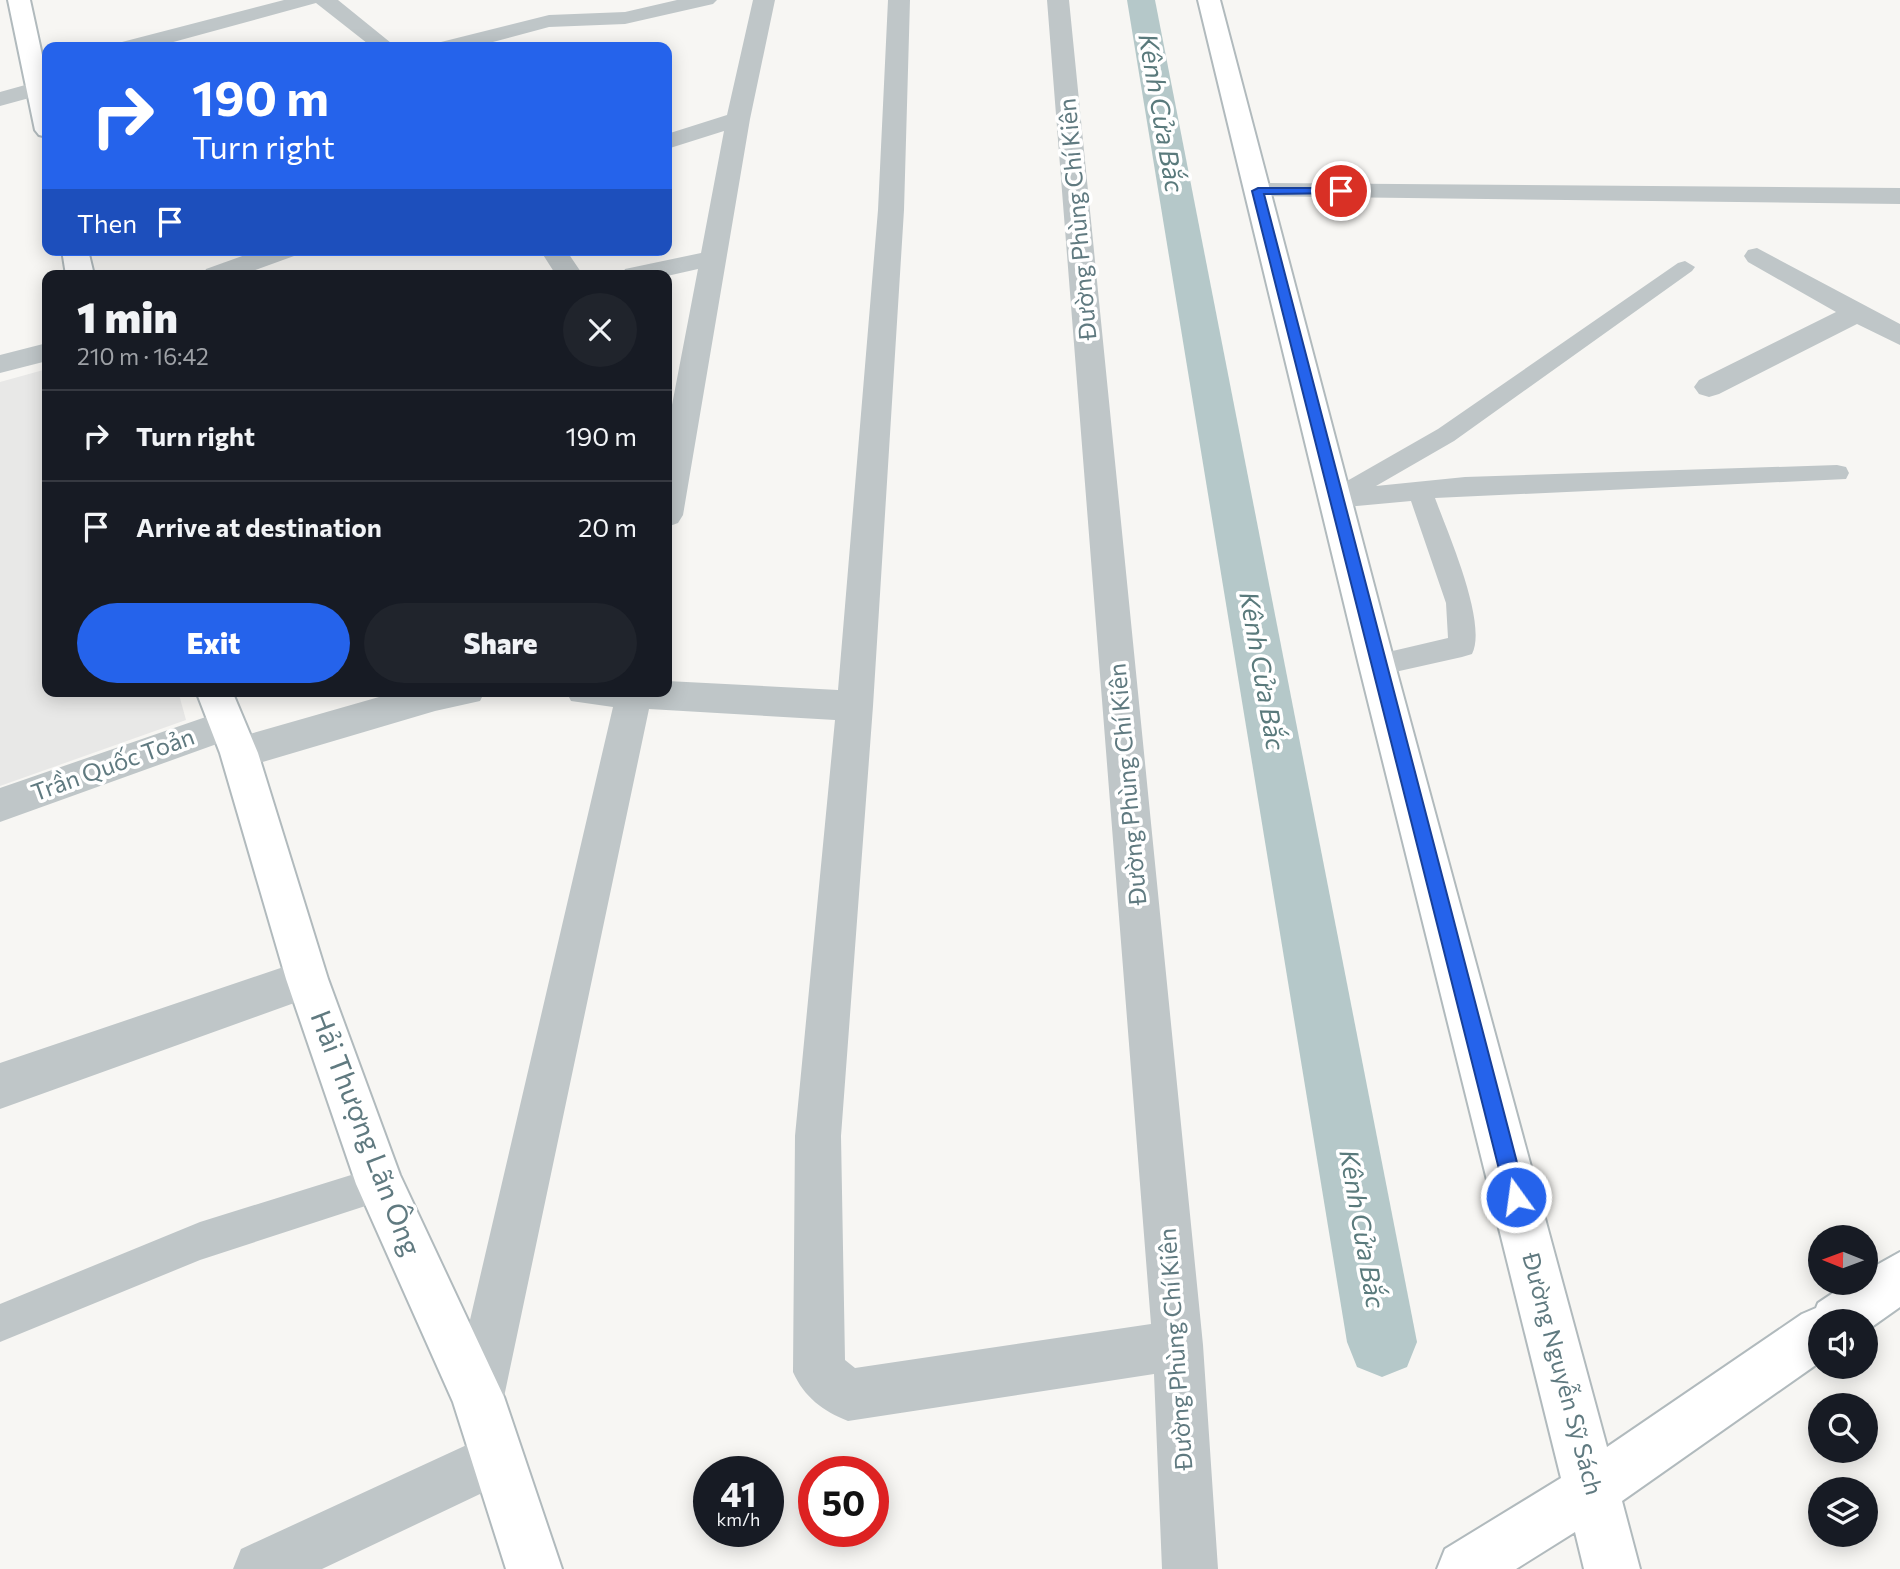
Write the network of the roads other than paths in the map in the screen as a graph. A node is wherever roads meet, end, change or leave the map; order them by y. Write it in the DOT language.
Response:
graph roads {
  1 [pos="19,0"];
  2 [pos="308,0"];
  3 [pos="325,0"];
  4 [pos="706,0"];
  5 [pos="764,0"];
  6 [pos="899,0"];
  7 [pos="1058,0"];
  8 [pos="1209,0"];
  9 [pos="149,42"];
  10 [pos="379,42"];
  11 [pos="468,42"];
  12 [pos="39,77"];
  13 [pos="42,97"];
  14 [pos="0,99"];
  15 [pos="738,119"];
  16 [pos="672,140"];
  17 [pos="1258,191"];
  18 [pos="1900,196"];
  19 [pos="268,256"];
  20 [pos="1757,256"];
  21 [pos="713,258"];
  22 [pos="1685,267"];
  23 [pos="230,270"];
  24 [pos="658,270"];
  25 [pos="1858,312"];
  26 [pos="1900,335"];
  27 [pos="42,353"];
  28 [pos="694,363"];
  29 [pos="0,364"];
  30 [pos="672,370"];
  31 [pos="1709,387"];
  32 [pos="1837,473"];
  33 [pos="672,487"];
  34 [pos="1420,491"];
  35 [pos="1335,499"];
  36 [pos="1377,665"];
  37 [pos="672,695"];
  38 [pos="427,697"];
  39 [pos="634,697"];
  40 [pos="855,706"];
  41 [pos="226,723"];
  42 [pos="0,805"];
  43 [pos="307,979"];
  44 [pos="0,1086"];
  45 [pos="380,1184"];
  46 [pos="1900,1277"];
  47 [pos="1853,1309"];
  48 [pos="0,1323"];
  49 [pos="1808,1340"];
  50 [pos="1178,1345"];
  51 [pos="478,1398"];
  52 [pos="497,1458"];
  53 [pos="1592,1489"];
  54 [pos="261,1569"];
  55 [pos="534,1569"];
  56 [pos="1190,1569"];
  57 [pos="1465,1569"];
  58 [pos="1612,1569"];
  1 -- 12 [label="main road"];
  2 -- 9 [label="street"];
  3 -- 10 [label="street"];
  4 -- 11 [label="street"];
  5 -- 15 [label="street"];
  6 -- 40 [label="street"];
  7 -- 50 [label="street, Đường Phùng Chí Kiên"];
  8 -- 17 [label="main road, Đường Nguyễn Sỹ Sách"];
  12 -- 13 [label="main road"];
  12 -- 14 [label="street"];
  15 -- 16 [label="street"];
  15 -- 21 [label="street"];
  17 -- 18 [label="street"];
  17 -- 35 [label="main road, Đường Nguyễn Sỹ Sách"];
  19 -- 23 [label="street"];
  20 -- 25 [label="street"];
  21 -- 24 [label="street"];
  21 -- 28 [label="street"];
  22 -- 35 [label="lane"];
  25 -- 26 [label="street"];
  25 -- 31 [label="street"];
  27 -- 29 [label="street"];
  28 -- 30 [label="street"];
  28 -- 33 [label="street"];
  32 -- 34 [label="lane"];
  34 -- 35 [label="lane"];
  34 -- 36 [label="lane"];
  35 -- 36 [label="main road, Đường Nguyễn Sỹ Sách"];
  36 -- 53 [label="main road, Đường Nguyễn Sỹ Sách"];
  37 -- 40 [label="street"];
  38 -- 41 [label="street, Trần Quốc Toản"];
  39 -- 51 [label="street"];
  40 -- 50 [label="street"];
  41 -- 42 [label="street, Trần Quốc Toản"];
  41 -- 43 [label="main road, Hải Thượng Lãn Ông"];
  43 -- 44 [label="street"];
  43 -- 45 [label="main road, Hải Thượng Lãn Ông"];
  45 -- 48 [label="lane"];
  45 -- 51 [label="main road, Hải Thượng Lãn Ông"];
  46 -- 47 [label="main road"];
  49 -- 53 [label="main road"];
  50 -- 56 [label="street, Đường Phùng Chí Kiên"];
  51 -- 52 [label="main road, Hải Thượng Lãn Ông"];
  52 -- 54 [label="street"];
  52 -- 55 [label="main road, Hải Thượng Lãn Ông"];
  53 -- 57 [label="main road"];
  53 -- 58 [label="main road, Đường Nguyễn Sỹ Sách"];
}
